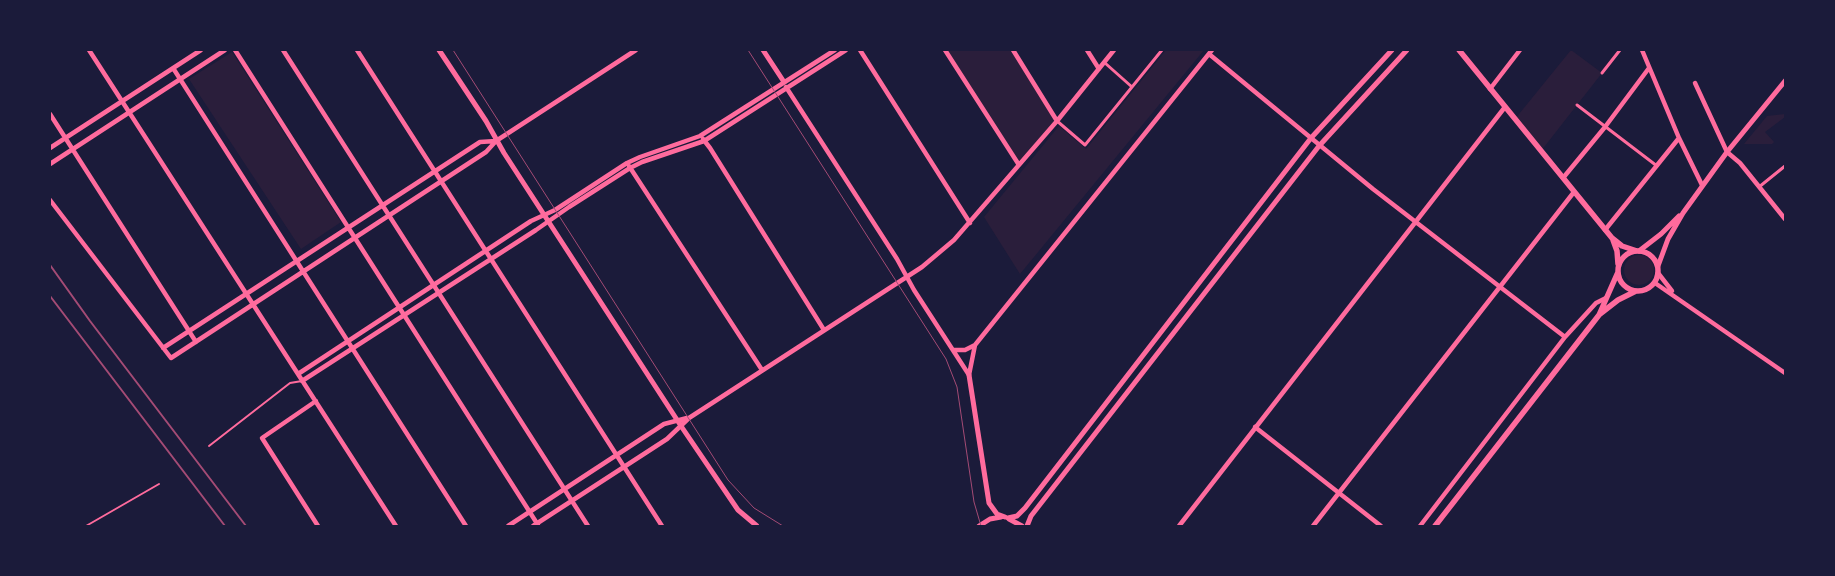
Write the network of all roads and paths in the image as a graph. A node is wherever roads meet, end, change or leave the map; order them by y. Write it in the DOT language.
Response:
graph roads {
  1 [pos="88,50"];
  2 [pos="201,50"];
  3 [pos="225,50"];
  4 [pos="234,50"];
  5 [pos="283,50"];
  6 [pos="357,50"];
  7 [pos="439,50"];
  8 [pos="636,50"];
  9 [pos="764,50"];
  10 [pos="835,50"];
  11 [pos="846,50"];
  12 [pos="860,50"];
  13 [pos="945,50"];
  14 [pos="1013,50"];
  15 [pos="1087,50"];
  16 [pos="1114,50"];
  17 [pos="1162,50"];
  18 [pos="1392,50"];
  19 [pos="1407,50"];
  20 [pos="1520,50"];
  21 [pos="1620,50"];
  22 [pos="1642,50"];
  23 [pos="1459,51"];
  24 [pos="1211,52"];
  25 [pos="1105,63"];
  26 [pos="173,68"];
  27 [pos="1650,68"];
  28 [pos="1099,69"];
  29 [pos="1602,73"];
  30 [pos="180,79"];
  31 [pos="1785,81"];
  32 [pos="1695,84"];
  33 [pos="785,85"];
  34 [pos="1132,87"];
  35 [pos="1490,89"];
  36 [pos="122,101"];
  37 [pos="1577,105"];
  38 [pos="1506,108"];
  39 [pos="129,112"];
  40 [pos="50,114"];
  41 [pos="1057,121"];
  42 [pos="1605,127"];
  43 [pos="700,136"];
  44 [pos="65,138"];
  45 [pos="1311,138"];
  46 [pos="1679,138"];
  47 [pos="496,140"];
  48 [pos="704,141"];
  49 [pos="1319,146"];
  50 [pos="50,148"];
  51 [pos="72,149"];
  52 [pos="1727,152"];
  53 [pos="50,164"];
  54 [pos="1019,165"];
  55 [pos="628,166"];
  56 [pos="1657,166"];
  57 [pos="1785,166"];
  58 [pos="434,171"];
  59 [pos="1563,178"];
  60 [pos="441,182"];
  61 [pos="1702,185"];
  62 [pos="1759,187"];
  63 [pos="1574,192"];
  64 [pos="50,200"];
  65 [pos="382,205"];
  66 [pos="1683,212"];
  67 [pos="544,215"];
  68 [pos="389,216"];
  69 [pos="1785,219"];
  70 [pos="548,221"];
  71 [pos="1416,221"];
  72 [pos="970,222"];
  73 [pos="348,227"];
  74 [pos="1606,230"];
  75 [pos="355,238"];
  76 [pos="1612,238"];
  77 [pos="486,251"];
  78 [pos="1638,251"];
  79 [pos="491,259"];
  80 [pos="296,261"];
  81 [pos="1658,266"];
  82 [pos="1618,270"];
  83 [pos="303,272"];
  84 [pos="1658,272"];
  85 [pos="906,277"];
  86 [pos="1655,283"];
  87 [pos="434,285"];
  88 [pos="1500,286"];
  89 [pos="1636,291"];
  90 [pos="438,293"];
  91 [pos="246,294"];
  92 [pos="1607,298"];
  93 [pos="1678,298"];
  94 [pos="253,304"];
  95 [pos="400,307"];
  96 [pos="1598,315"];
  97 [pos="404,316"];
  98 [pos="824,330"];
  99 [pos="189,331"];
  100 [pos="1565,337"];
  101 [pos="196,342"];
  102 [pos="348,342"];
  103 [pos="975,345"];
  104 [pos="163,348"];
  105 [pos="352,348"];
  106 [pos="953,350"];
  107 [pos="762,370"];
  108 [pos="1785,373"];
  109 [pos="298,374"];
  110 [pos="969,375"];
  111 [pos="302,380"];
  112 [pos="316,402"];
  113 [pos="689,418"];
  114 [pos="678,420"];
  115 [pos="681,426"];
  116 [pos="1255,427"];
  117 [pos="209,446"];
  118 [pos="616,455"];
  119 [pos="624,467"];
  120 [pos="159,484"];
  121 [pos="565,489"];
  122 [pos="1339,492"];
  123 [pos="572,500"];
  124 [pos="529,512"];
  125 [pos="1006,518"];
  126 [pos="536,525"];
  127 [pos="86,526"];
  128 [pos="318,526"];
  129 [pos="396,526"];
  130 [pos="466,526"];
  131 [pos="508,526"];
  132 [pos="588,526"];
  133 [pos="662,526"];
  134 [pos="757,526"];
  135 [pos="979,526"];
  136 [pos="1022,526"];
  137 [pos="1027,526"];
  138 [pos="1179,526"];
  139 [pos="1313,526"];
  140 [pos="1381,526"];
  141 [pos="1420,526"];
  142 [pos="1435,526"];
  1 -- 36 [label="street"];
  2 -- 26 [label="street"];
  3 -- 30 [label="street"];
  4 -- 73 [label="street"];
  5 -- 65 [label="street"];
  6 -- 58 [label="street"];
  7 -- 47 [label="street"];
  8 -- 47 [label="street"];
  9 -- 33 [label="street"];
  10 -- 33 [label="street"];
  11 -- 33 [label="street"];
  12 -- 72 [label="street"];
  13 -- 54 [label="street"];
  14 -- 41 [label="street"];
  15 -- 28 [label="street"];
  16 -- 25 [label="street"];
  17 -- 34 [label="street"];
  18 -- 45 [label="street"];
  19 -- 49 [label="street"];
  20 -- 35 [label="street"];
  21 -- 29 [label="street"];
  22 -- 27 [label="street"];
  23 -- 35 [label="main road"];
  24 -- 45 [label="street"];
  24 -- 103 [label="street"];
  25 -- 28 [label="street"];
  25 -- 34 [label="street"];
  26 -- 30 [label="street"];
  26 -- 36 [label="street"];
  27 -- 42 [label="street"];
  27 -- 46 [label="street"];
  28 -- 41 [label="street"];
  30 -- 39 [label="street"];
  30 -- 80 [label="street"];
  31 -- 52 [label="street"];
  32 -- 52 [label="street"];
  33 -- 43 [label="street"];
  33 -- 48 [label="street"];
  33 -- 85 [label="street"];
  34 -- 41 [label="street"];
  35 -- 38 [label="main road"];
  36 -- 39 [label="street"];
  36 -- 44 [label="street"];
  37 -- 42 [label="street"];
  38 -- 59 [label="main road"];
  38 -- 71 [label="street"];
  39 -- 51 [label="street"];
  39 -- 91 [label="street"];
  40 -- 44 [label="street"];
  41 -- 54 [label="street"];
  42 -- 56 [label="street"];
  42 -- 59 [label="street"];
  43 -- 48 [label="street"];
  43 -- 55 [label="street"];
  44 -- 50 [label="street"];
  44 -- 51 [label="street"];
  45 -- 49 [label="street"];
  45 -- 125 [label="street"];
  46 -- 56 [label="street"];
  46 -- 61 [label="street"];
  47 -- 58 [label="street"];
  47 -- 60 [label="street"];
  47 -- 67 [label="street"];
  48 -- 55 [label="street"];
  48 -- 98 [label="street"];
  49 -- 71 [label="street"];
  49 -- 137 [label="street"];
  51 -- 53 [label="street"];
  51 -- 99 [label="street"];
  52 -- 61 [label="street"];
  52 -- 62 [label="street"];
  54 -- 72 [label="street"];
  55 -- 67 [label="street"];
  55 -- 70 [label="street"];
  55 -- 107 [label="street"];
  56 -- 74 [label="street"];
  57 -- 62 [label="street"];
  58 -- 60 [label="street"];
  58 -- 65 [label="street"];
  59 -- 63 [label="main road"];
  60 -- 68 [label="street"];
  60 -- 77 [label="street"];
  61 -- 66 [label="street"];
  62 -- 69 [label="street"];
  63 -- 74 [label="main road"];
  63 -- 88 [label="street"];
  64 -- 104 [label="street"];
  65 -- 68 [label="street"];
  65 -- 73 [label="street"];
  66 -- 78 [label="street"];
  66 -- 81 [label="street"];
  67 -- 70 [label="street"];
  67 -- 77 [label="street"];
  68 -- 75 [label="street"];
  68 -- 87 [label="street"];
  70 -- 79 [label="street"];
  70 -- 114 [label="street"];
  71 -- 88 [label="street"];
  71 -- 116 [label="street"];
  72 -- 85 [label="street"];
  73 -- 75 [label="street"];
  73 -- 80 [label="street"];
  74 -- 76 [label="main road"];
  75 -- 83 [label="street"];
  75 -- 95 [label="street"];
  76 -- 78 [label="main road"];
  76 -- 82 [label="main road"];
  77 -- 79 [label="street"];
  77 -- 87 [label="street"];
  78 -- 81 [label="main road"];
  78 -- 82 [label="main road"];
  79 -- 90 [label="street"];
  79 -- 118 [label="street"];
  80 -- 83 [label="street"];
  80 -- 91 [label="street"];
  81 -- 84 [label="main road"];
  82 -- 89 [label="main road"];
  82 -- 92 [label="main road"];
  83 -- 94 [label="street"];
  83 -- 102 [label="street"];
  84 -- 86 [label="main road"];
  84 -- 93 [label="street"];
  85 -- 98 [label="street"];
  85 -- 106 [label="street"];
  86 -- 89 [label="main road"];
  86 -- 93 [label="street"];
  87 -- 90 [label="street"];
  87 -- 95 [label="street"];
  88 -- 100 [label="street"];
  88 -- 122 [label="street"];
  89 -- 96 [label="main road"];
  90 -- 97 [label="street"];
  90 -- 121 [label="street"];
  91 -- 94 [label="street"];
  91 -- 99 [label="street"];
  92 -- 96 [label="main road"];
  92 -- 100 [label="street"];
  93 -- 108 [label="street"];
  94 -- 101 [label="street"];
  94 -- 109 [label="street"];
  95 -- 97 [label="street"];
  95 -- 102 [label="street"];
  96 -- 142 [label="main road"];
  97 -- 105 [label="street"];
  97 -- 124 [label="street"];
  98 -- 107 [label="street"];
  99 -- 101 [label="street"];
  99 -- 104 [label="street"];
  100 -- 141 [label="street"];
  101 -- 104 [label="street"];
  102 -- 105 [label="street"];
  102 -- 109 [label="street"];
  103 -- 106 [label="street"];
  103 -- 110 [label="street"];
  105 -- 111 [label="street"];
  105 -- 130 [label="street"];
  106 -- 110 [label="street"];
  107 -- 113 [label="street"];
  109 -- 111 [label="street"];
  110 -- 125 [label="street"];
  111 -- 112 [label="street"];
  111 -- 117 [label="lane"];
  112 -- 128 [label="street"];
  112 -- 129 [label="street"];
  113 -- 114 [label="street"];
  113 -- 115 [label="street"];
  114 -- 115 [label="street"];
  114 -- 118 [label="street"];
  115 -- 119 [label="street"];
  115 -- 134 [label="street"];
  116 -- 122 [label="street"];
  116 -- 138 [label="street"];
  118 -- 119 [label="street"];
  118 -- 121 [label="street"];
  119 -- 123 [label="street"];
  119 -- 133 [label="street"];
  120 -- 127 [label="lane"];
  121 -- 123 [label="street"];
  121 -- 124 [label="street"];
  122 -- 139 [label="street"];
  122 -- 140 [label="street"];
  123 -- 126 [label="street"];
  123 -- 132 [label="street"];
  124 -- 126 [label="street"];
  124 -- 131 [label="street"];
  125 -- 135 [label="street"];
  125 -- 136 [label="street"];
}
